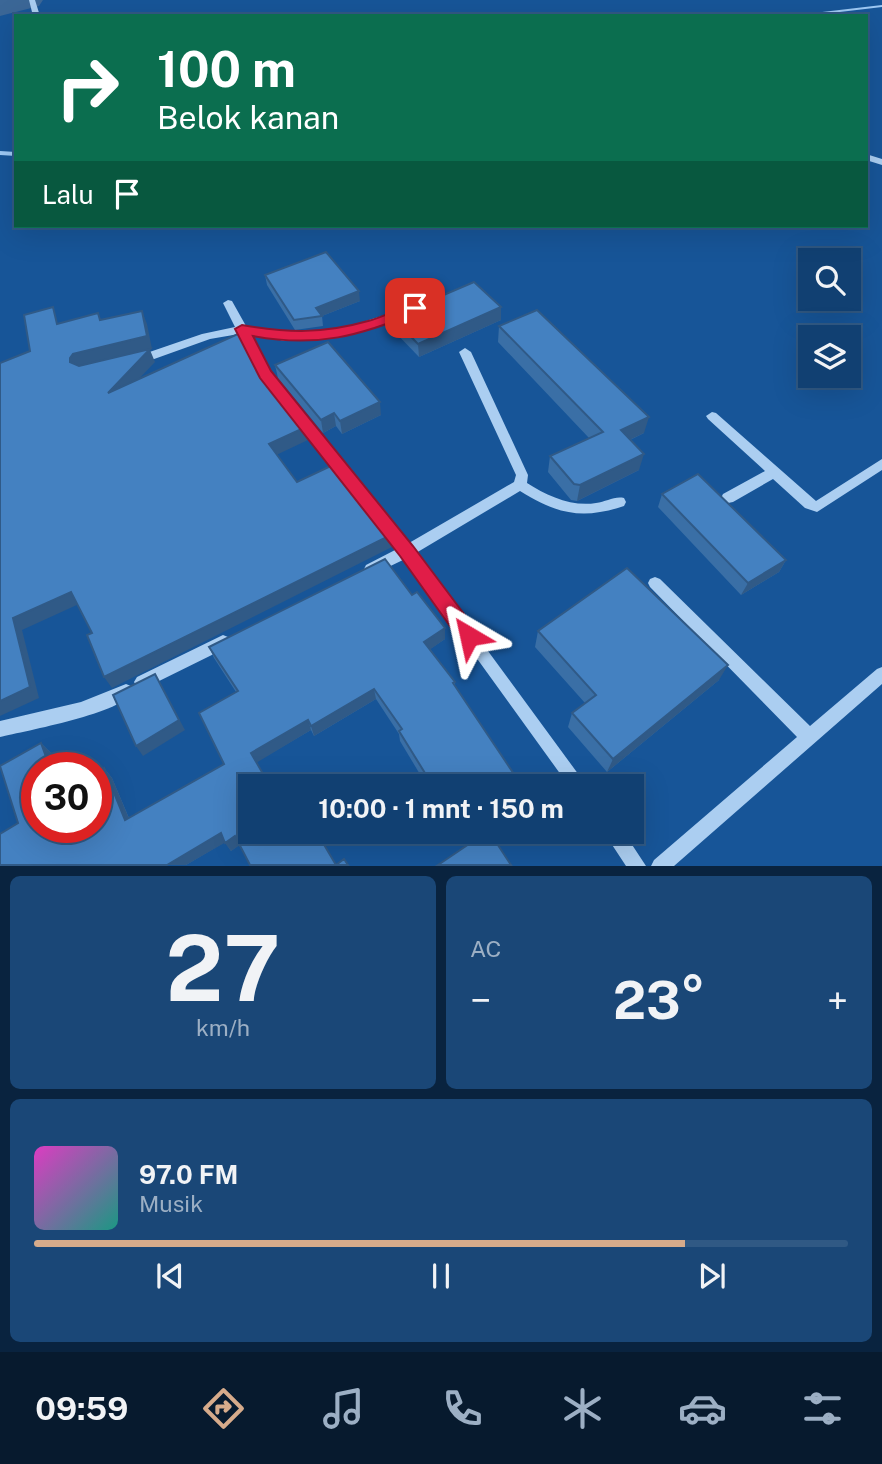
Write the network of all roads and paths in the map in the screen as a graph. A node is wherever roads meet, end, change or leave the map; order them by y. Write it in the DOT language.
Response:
graph roads {
  1 [pos="228,303"];
  2 [pos="421,306"];
  3 [pos="242,329"];
  4 [pos="465,352"];
  5 [pos="131,363"];
  6 [pos="712,416"];
  7 [pos="882,464"];
  8 [pos="774,472"];
  9 [pos="520,485"];
  10 [pos="728,498"];
  11 [pos="619,502"];
  12 [pos="407,551"];
  13 [pos="359,575"];
  14 [pos="655,583"];
  15 [pos="238,635"];
  16 [pos="882,674"];
  17 [pos="0,729"];
  18 [pos="809,737"];
  19 [pos="570,774"];
  20 [pos="621,844"];
  21 [pos="637,866"];
  22 [pos="660,866"];
  1 -- 3 [label="street"];
  2 -- 3 [label="street"];
  3 -- 5 [label="street"];
  3 -- 12 [label="street"];
  4 -- 9 [label="street"];
  6 -- 8 [label="street"];
  7 -- 8 [label="street"];
  8 -- 10 [label="street"];
  9 -- 11 [label="street"];
  9 -- 12 [label="street"];
  12 -- 13 [label="street"];
  12 -- 19 [label="street"];
  14 -- 18 [label="street"];
  15 -- 17 [label="street"];
  16 -- 18 [label="street"];
  18 -- 22 [label="street"];
  20 -- 21 [label="street"];
}
